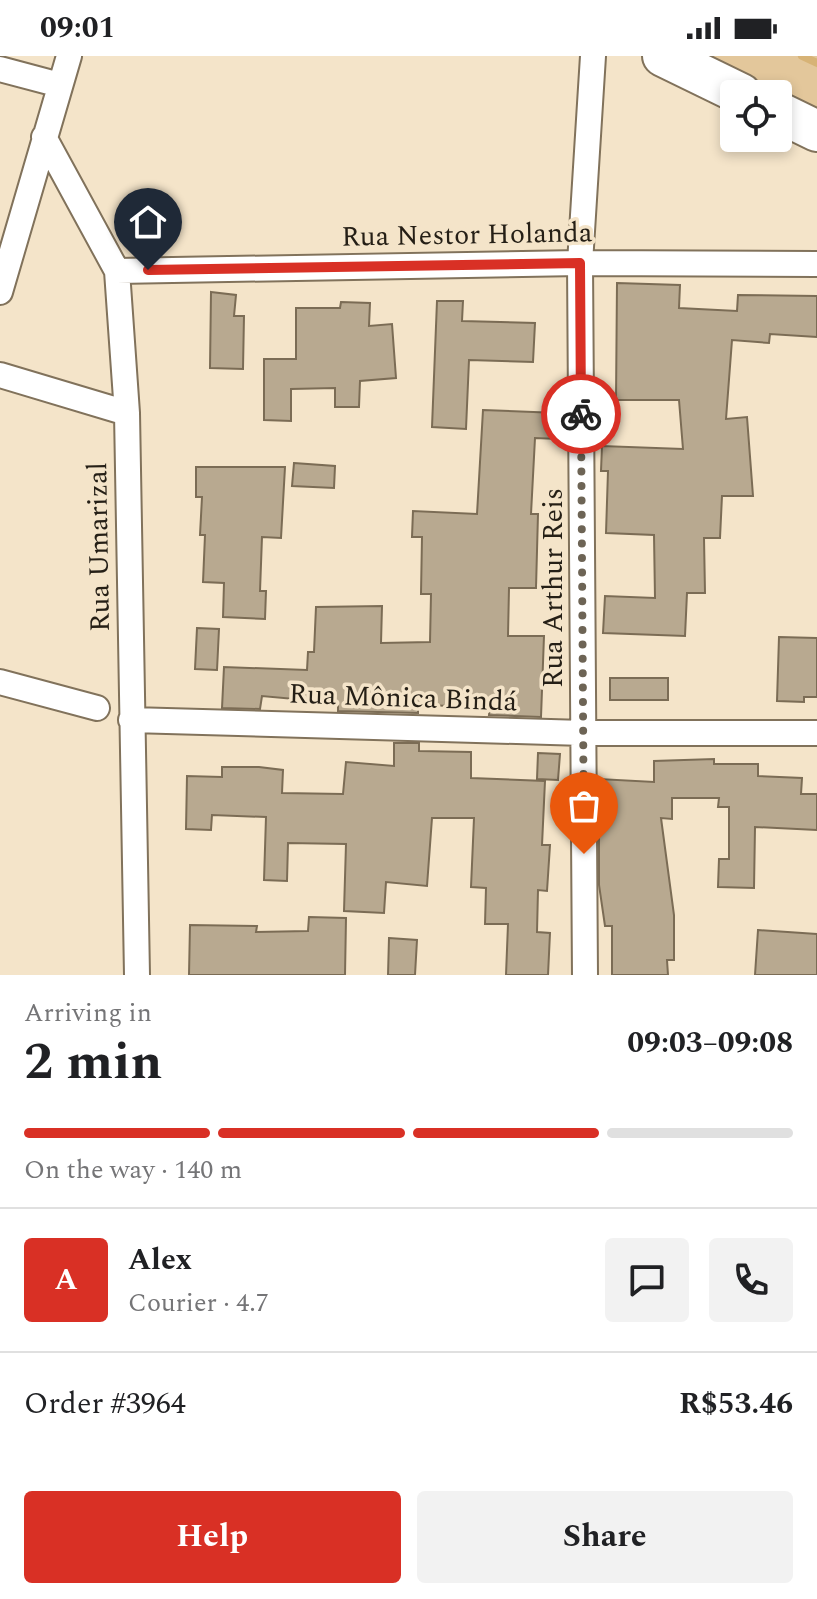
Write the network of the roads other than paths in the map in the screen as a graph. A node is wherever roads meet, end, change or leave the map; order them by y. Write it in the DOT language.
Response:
graph roads {
  1 [pos="69,56"];
  2 [pos="593,56"];
  3 [pos="663,56"];
  4 [pos="0,69"];
  5 [pos="720,84"];
  6 [pos="60,85"];
  7 [pos="792,119"];
  8 [pos="817,131"];
  9 [pos="44,137"];
  10 [pos="580,263"];
  11 [pos="817,264"];
  12 [pos="117,271"];
  13 [pos="0,292"];
  14 [pos="0,375"];
  15 [pos="127,413"];
  16 [pos="0,682"];
  17 [pos="97,708"];
  18 [pos="131,720"];
  19 [pos="584,733"];
  20 [pos="817,733"];
  21 [pos="137,975"];
  22 [pos="585,975"];
  1 -- 6 [label="street"];
  2 -- 10 [label="street, Rua Arthur Reis"];
  3 -- 5 [label="highway"];
  4 -- 6 [label="street"];
  6 -- 9 [label="street"];
  7 -- 8 [label="highway"];
  9 -- 12 [label="street, Rua Umarizal"];
  9 -- 13 [label="street"];
  10 -- 11 [label="street, Rua Nestor Holanda"];
  10 -- 12 [label="street, Rua Nestor Holanda"];
  10 -- 19 [label="street, Rua Arthur Reis"];
  12 -- 15 [label="street, Rua Umarizal"];
  14 -- 15 [label="street"];
  15 -- 18 [label="street, Rua Umarizal"];
  16 -- 17 [label="street"];
  18 -- 19 [label="street, Rua Mônica Bindá"];
  18 -- 21 [label="street, Rua Umarizal"];
  19 -- 20 [label="street, Rua Mônica Bindá"];
  19 -- 22 [label="street, Rua Arthur Reis"];
}
